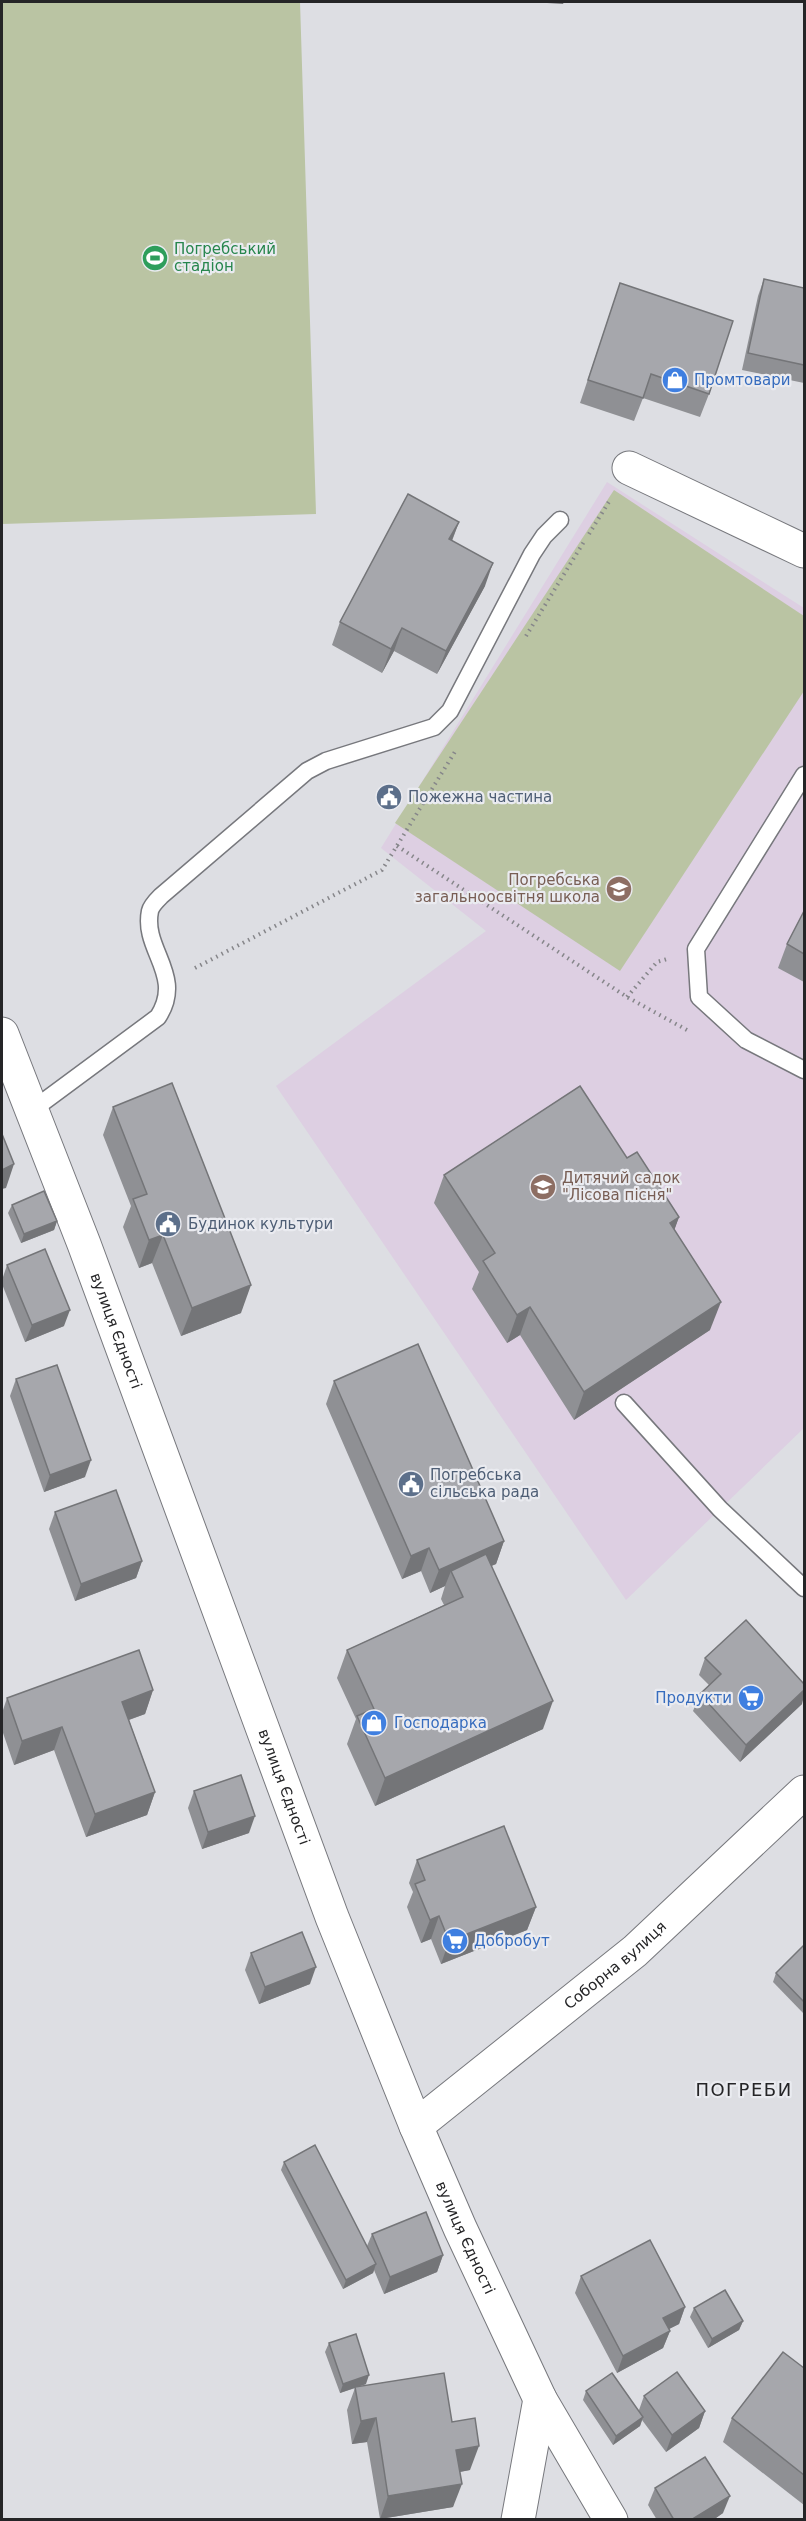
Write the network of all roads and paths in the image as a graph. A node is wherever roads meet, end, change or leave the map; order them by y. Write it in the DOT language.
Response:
graph roads {
  1 [pos="629,468"];
  2 [pos="560,520"];
  3 [pos="804,551"];
  4 [pos="804,775"];
  5 [pos="397,846"];
  6 [pos="696,949"];
  7 [pos="627,997"];
  8 [pos="2,1034"];
  9 [pos="746,1040"];
  10 [pos="804,1070"];
  11 [pos="31,1111"];
  12 [pos="624,1403"];
  13 [pos="804,1588"];
  14 [pos="804,1792"];
  15 [pos="416,2126"];
  16 [pos="540,2400"];
  17 [pos="518,2520"];
  18 [pos="611,2520"];
  1 -- 3 [label="main road"];
  2 -- 11 [label="lane"];
  4 -- 6 [label="lane"];
  5 -- 7 [label="path"];
  6 -- 7 [label="path"];
  6 -- 9 [label="lane"];
  7 -- 9 [label="path"];
  8 -- 11 [label="main road, вулиця Єдності"];
  9 -- 10 [label="lane"];
  11 -- 15 [label="main road, вулиця Єдності"];
  12 -- 13 [label="lane"];
  14 -- 15 [label="main road, Соборна вулиця"];
  15 -- 16 [label="main road, вулиця Єдності"];
  16 -- 17 [label="main road"];
  16 -- 18 [label="main road, вулиця Єдності"];
}
